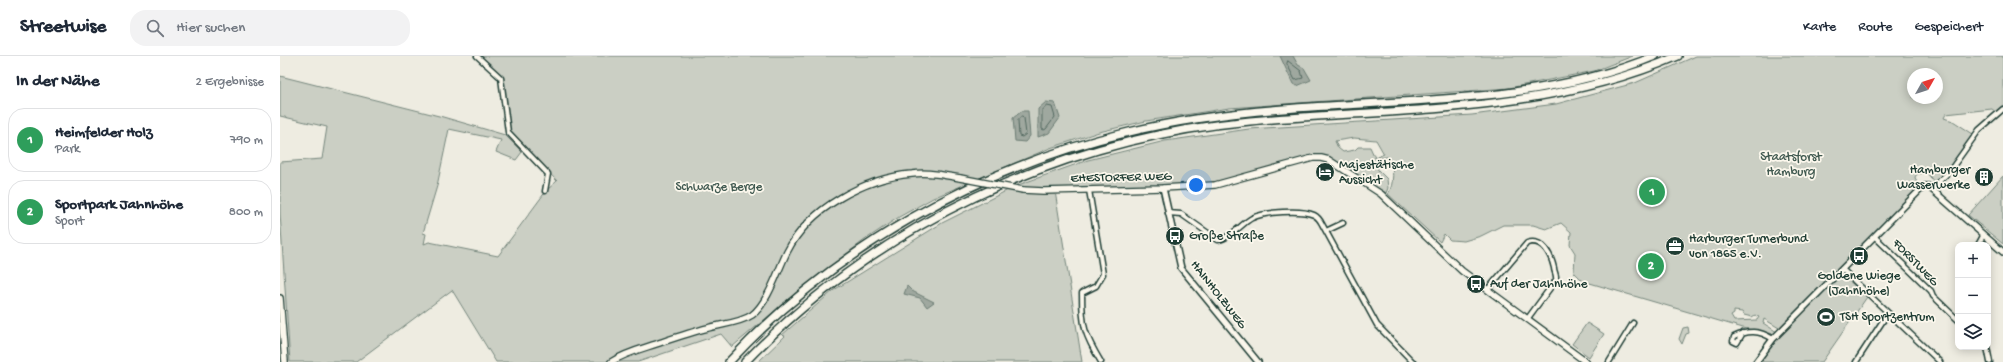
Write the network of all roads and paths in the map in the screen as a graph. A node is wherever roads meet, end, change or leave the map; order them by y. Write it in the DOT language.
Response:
graph roads {
  1 [pos="477,56"];
  2 [pos="1655,56"];
  3 [pos="1678,56"];
  4 [pos="2003,109"];
  5 [pos="1163,188"];
  6 [pos="1931,189"];
  7 [pos="1089,190"];
  8 [pos="545,191"];
  9 [pos="1168,213"];
  10 [pos="1343,223"];
  11 [pos="1326,231"];
  12 [pos="1983,236"];
  13 [pos="1875,237"];
  14 [pos="1980,242"];
  15 [pos="2003,252"];
  16 [pos="1842,269"];
  17 [pos="1488,289"];
  18 [pos="280,298"];
  19 [pos="1888,313"];
  20 [pos="1955,317"];
  21 [pos="1528,318"];
  22 [pos="1633,323"];
  23 [pos="1744,333"];
  24 [pos="1773,339"];
  25 [pos="1988,350"];
  26 [pos="285,362"];
  27 [pos="611,362"];
  28 [pos="729,362"];
  29 [pos="745,362"];
  30 [pos="1101,362"];
  31 [pos="1258,362"];
  32 [pos="1413,362"];
  33 [pos="1586,362"];
  34 [pos="1609,362"];
  35 [pos="1756,362"];
  36 [pos="1856,362"];
  37 [pos="1940,362"];
  38 [pos="1990,362"];
  1 -- 8 [label="street"];
  2 -- 28 [label="highway"];
  3 -- 29 [label="highway"];
  4 -- 6 [label="street"];
  5 -- 7 [label="main road, EHESTORFER WEG"];
  5 -- 9 [label="street, HAINHOLZWEG"];
  5 -- 17 [label="main road, EHESTORFER WEG"];
  6 -- 12 [label="street"];
  6 -- 13 [label="street"];
  7 -- 27 [label="main road, EHESTORFER WEG, bridge"];
  7 -- 30 [label="street"];
  9 -- 11 [label="street"];
  9 -- 31 [label="street, HAINHOLZWEG"];
  10 -- 11 [label="street"];
  11 -- 32 [label="street"];
  12 -- 14 [label="street"];
  12 -- 15 [label="street"];
  13 -- 16 [label="street"];
  13 -- 20 [label="street, FORSTWEG"];
  16 -- 19 [label="street"];
  16 -- 24 [label="street"];
  17 -- 21 [label="main road, EHESTORFER WEG"];
  17 -- 21 [label="street"];
  18 -- 26 [label="main road"];
  19 -- 36 [label="street"];
  19 -- 37 [label="street"];
  21 -- 33 [label="main road, EHESTORFER WEG"];
  22 -- 34 [label="street"];
  23 -- 24 [label="street"];
  24 -- 35 [label="street"];
  25 -- 38 [label="street"];
}
